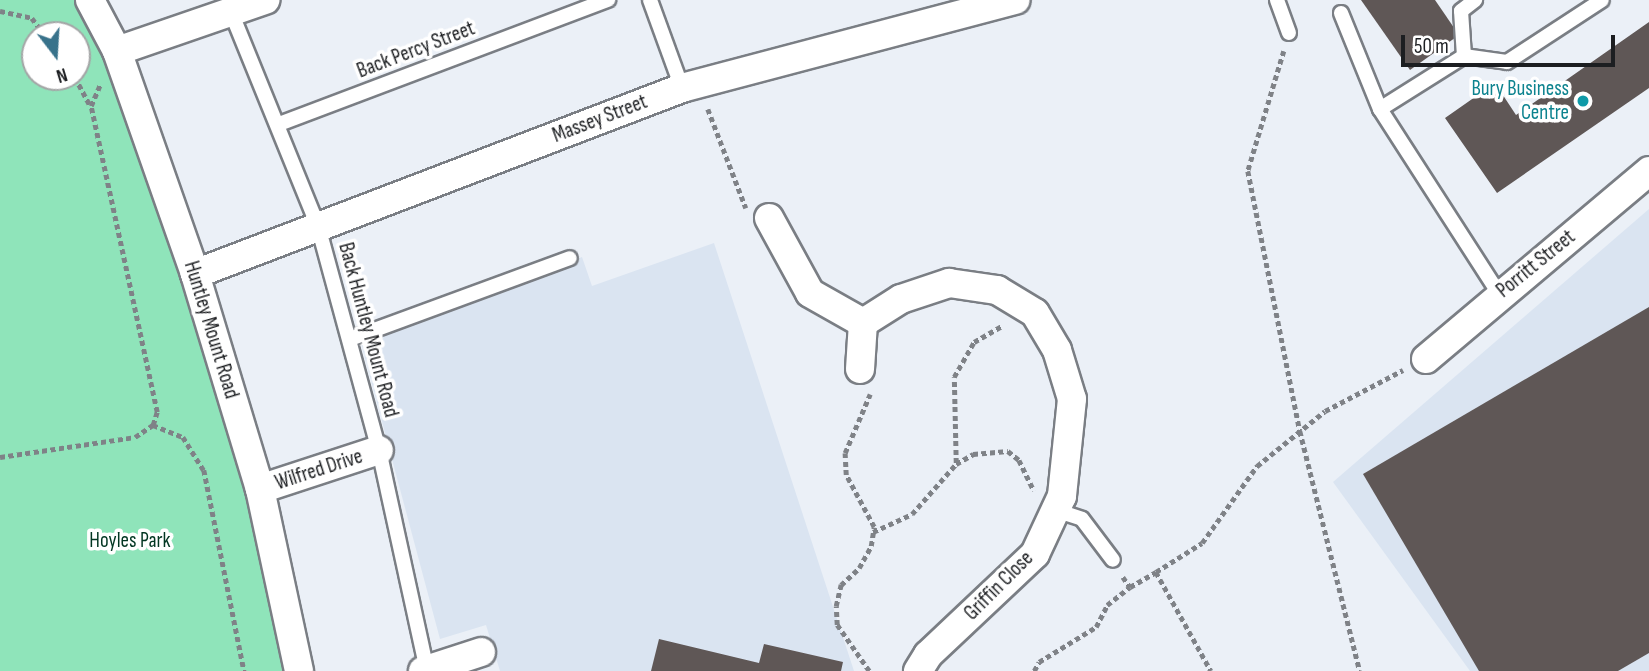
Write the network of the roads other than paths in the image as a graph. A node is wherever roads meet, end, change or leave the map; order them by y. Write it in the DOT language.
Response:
graph roads {
  1 [pos="90,0"];
  2 [pos="265,0"];
  3 [pos="608,0"];
  4 [pos="650,0"];
  5 [pos="1016,0"];
  6 [pos="1277,0"];
  7 [pos="1475,0"];
  8 [pos="1602,0"];
  9 [pos="228,6"];
  10 [pos="1340,13"];
  11 [pos="1289,33"];
  12 [pos="119,56"];
  13 [pos="1464,56"];
  14 [pos="691,86"];
  15 [pos="1380,109"];
  16 [pos="279,124"];
  17 [pos="1649,172"];
  18 [pos="769,218"];
  19 [pos="318,226"];
  20 [pos="570,258"];
  21 [pos="195,274"];
  22 [pos="1499,294"];
  23 [pos="863,323"];
  24 [pos="350,339"];
  25 [pos="1426,359"];
  26 [pos="860,369"];
  27 [pos="379,450"];
  28 [pos="260,489"];
  29 [pos="1055,510"];
  30 [pos="1112,560"];
  31 [pos="481,652"];
  32 [pos="426,670"];
  33 [pos="299,671"];
  34 [pos="918,671"];
  1 -- 12 [label="street, Huntley Mount Road"];
  2 -- 9 [label="street"];
  3 -- 16 [label="lane, Back Percy Street"];
  4 -- 14 [label="lane"];
  5 -- 14 [label="street, Massey Street"];
  6 -- 11 [label="lane"];
  7 -- 13 [label="lane"];
  8 -- 13 [label="lane"];
  9 -- 12 [label="street"];
  9 -- 16 [label="lane, Back Huntley Mount Road"];
  10 -- 15 [label="lane"];
  12 -- 21 [label="street, Huntley Mount Road"];
  13 -- 15 [label="lane"];
  14 -- 19 [label="street, Massey Street"];
  15 -- 22 [label="lane"];
  16 -- 19 [label="lane, Back Huntley Mount Road"];
  17 -- 22 [label="street, Porritt Street"];
  18 -- 23 [label="street"];
  19 -- 21 [label="street, Massey Street"];
  19 -- 24 [label="lane, Back Huntley Mount Road"];
  20 -- 24 [label="lane"];
  21 -- 28 [label="street, Huntley Mount Road"];
  22 -- 25 [label="street, Porritt Street"];
  23 -- 26 [label="street"];
  23 -- 29 [label="street, Griffin Close"];
  24 -- 27 [label="lane, Back Huntley Mount Road"];
  27 -- 28 [label="street, Wilfred Drive"];
  27 -- 32 [label="lane, Back Huntley Mount Road"];
  28 -- 33 [label="street, Huntley Mount Road"];
  29 -- 30 [label="lane"];
  29 -- 34 [label="street, Griffin Close"];
  31 -- 32 [label="street"];
}
